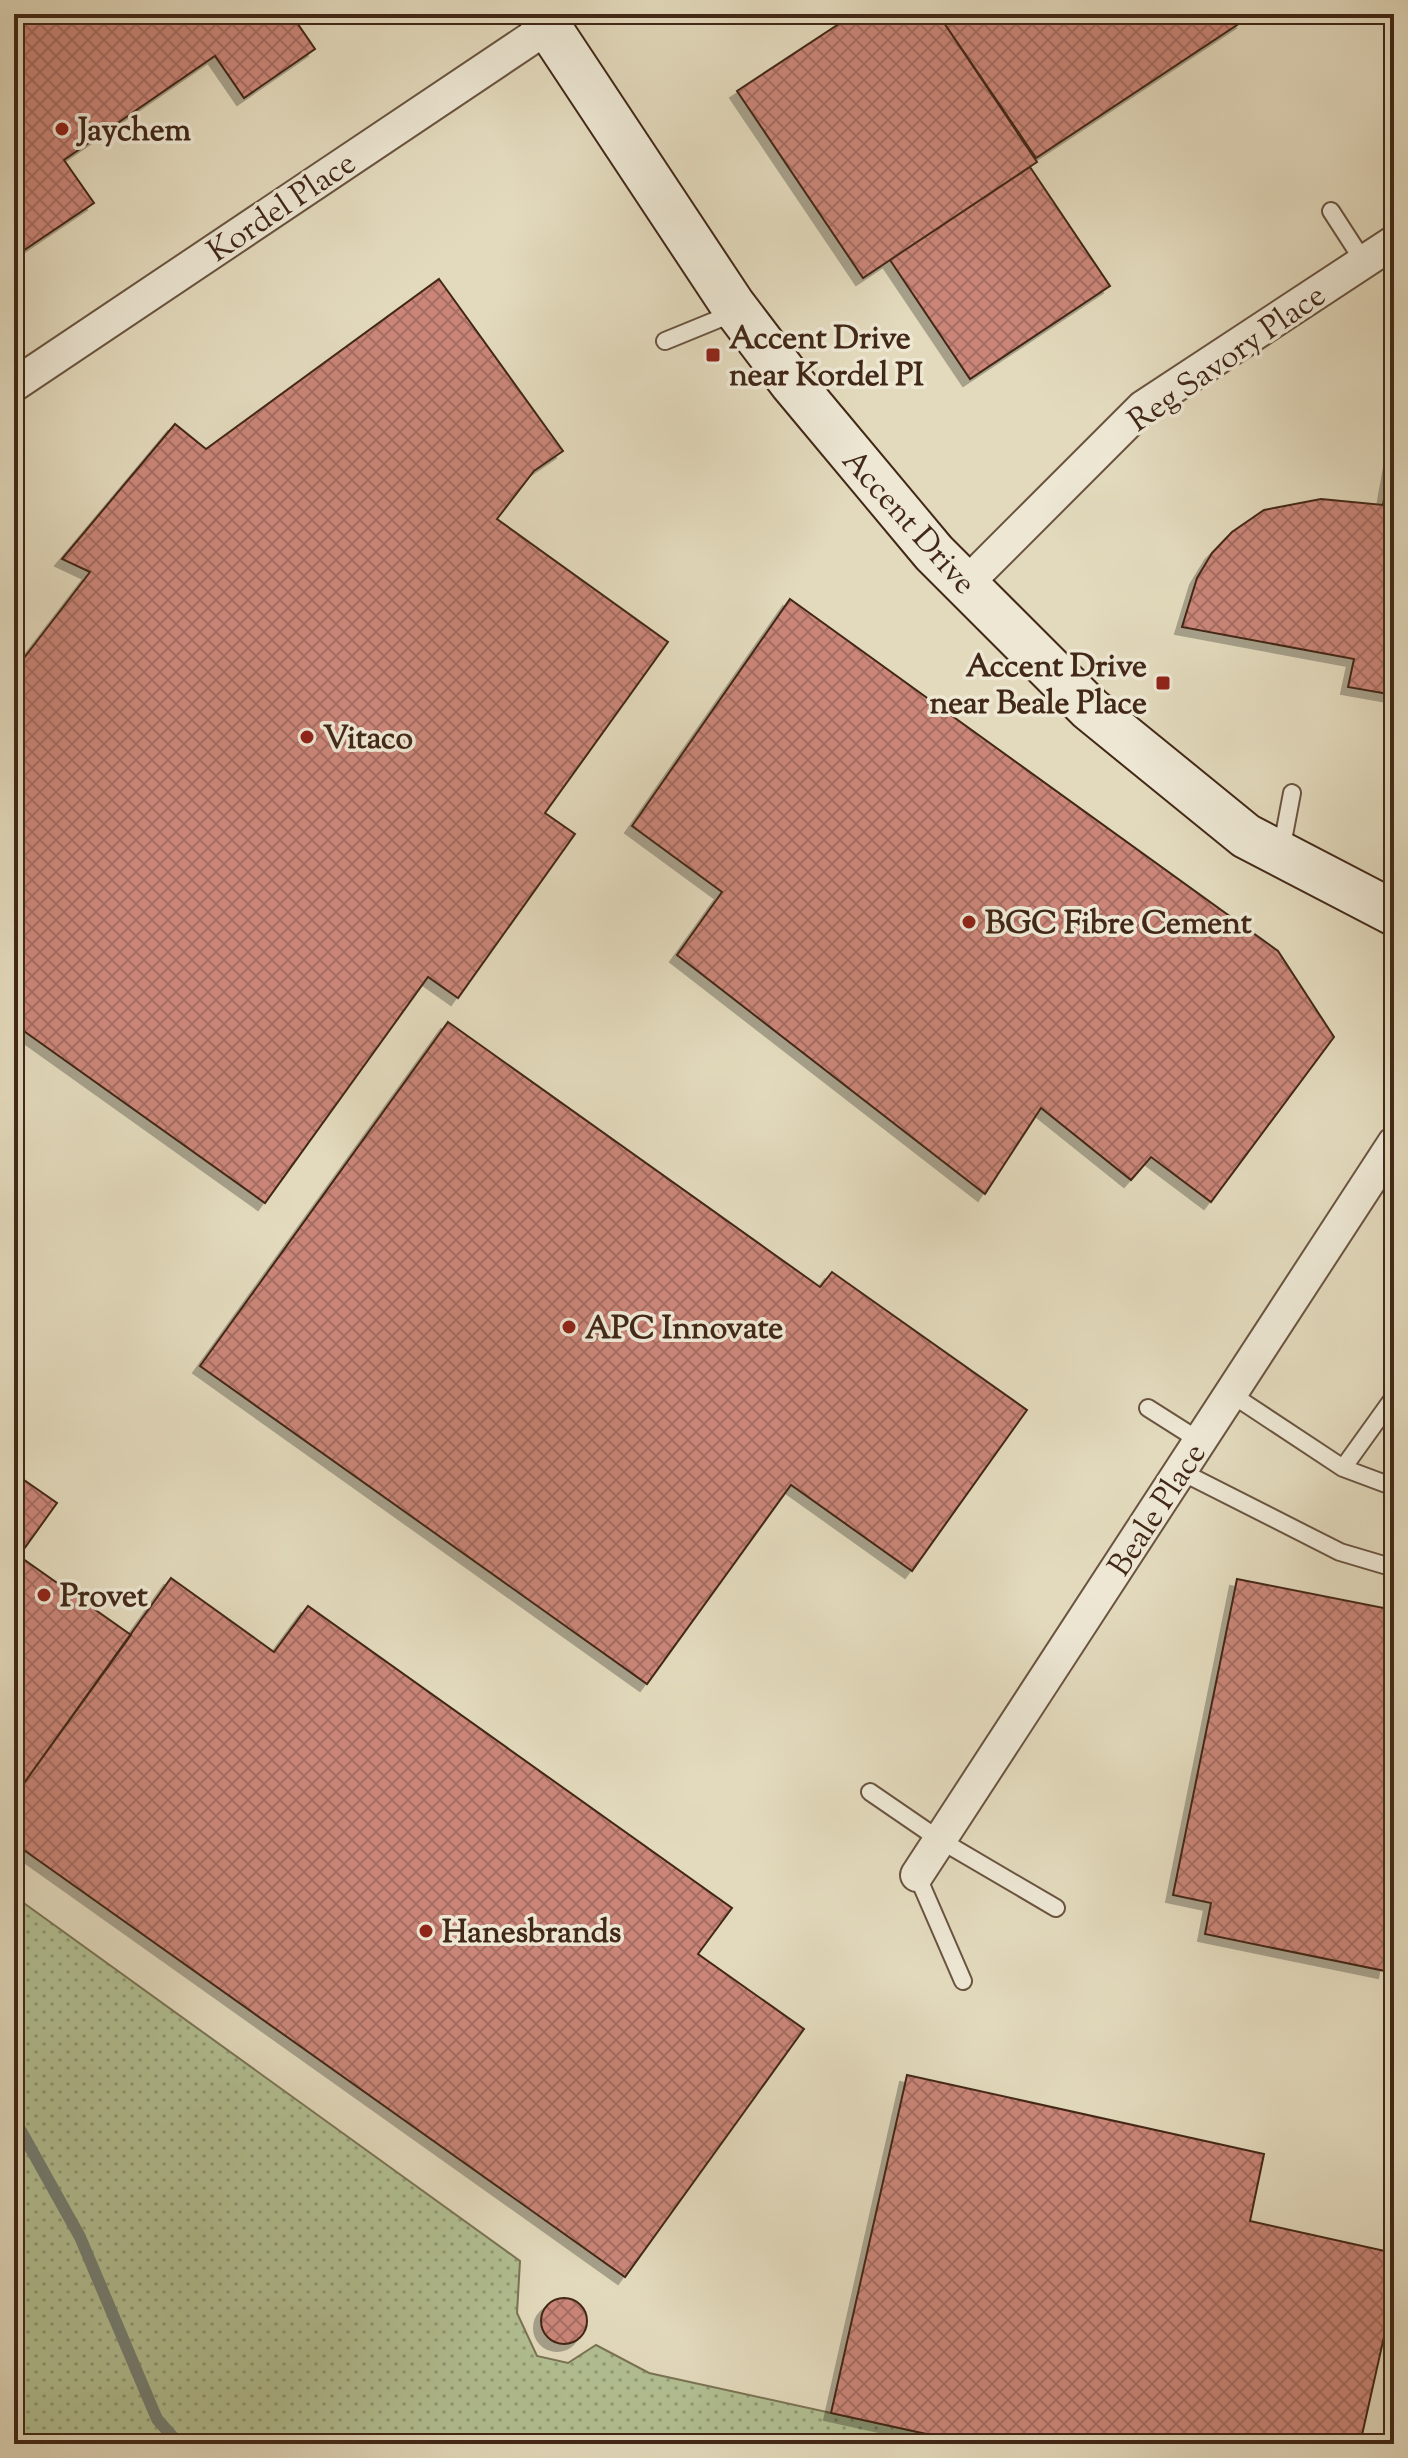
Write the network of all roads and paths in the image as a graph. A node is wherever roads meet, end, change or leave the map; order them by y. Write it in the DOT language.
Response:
graph roads {
  1 [pos="544,20"];
  2 [pos="1331,211"];
  3 [pos="1394,242"];
  4 [pos="1364,262"];
  5 [pos="738,312"];
  6 [pos="665,341"];
  7 [pos="14,385"];
  8 [pos="965,585"];
  9 [pos="1292,793"];
  10 [pos="1280,854"];
  11 [pos="1394,913"];
  12 [pos="1394,1143"];
  13 [pos="1231,1394"];
  14 [pos="1394,1397"];
  15 [pos="1148,1408"];
  16 [pos="1200,1441"];
  17 [pos="1343,1468"];
  18 [pos="1180,1471"];
  19 [pos="1394,1487"];
  20 [pos="1394,1568"];
  21 [pos="870,1792"];
  22 [pos="940,1840"];
  23 [pos="917,1875"];
  24 [pos="1056,1908"];
  25 [pos="963,1981"];
  1 -- 5 [label="main road, Accent Drive"];
  1 -- 7 [label="street, Kordel Place"];
  2 -- 4 [label="lane"];
  3 -- 4 [label="street, Reg Savory Place"];
  4 -- 8 [label="street, Reg Savory Place"];
  5 -- 6 [label="lane"];
  5 -- 8 [label="main road, Accent Drive"];
  8 -- 10 [label="main road, Accent Drive"];
  9 -- 10 [label="lane"];
  10 -- 11 [label="main road, Accent Drive"];
  12 -- 13 [label="street, Beale Place"];
  13 -- 16 [label="street, Beale Place"];
  13 -- 17 [label="lane"];
  14 -- 17 [label="lane"];
  15 -- 16 [label="lane"];
  16 -- 18 [label="street, Beale Place"];
  17 -- 19 [label="lane"];
  18 -- 20 [label="lane"];
  18 -- 22 [label="street, Beale Place"];
  21 -- 22 [label="lane"];
  22 -- 23 [label="street, Beale Place"];
  22 -- 24 [label="lane"];
  23 -- 25 [label="lane"];
}
